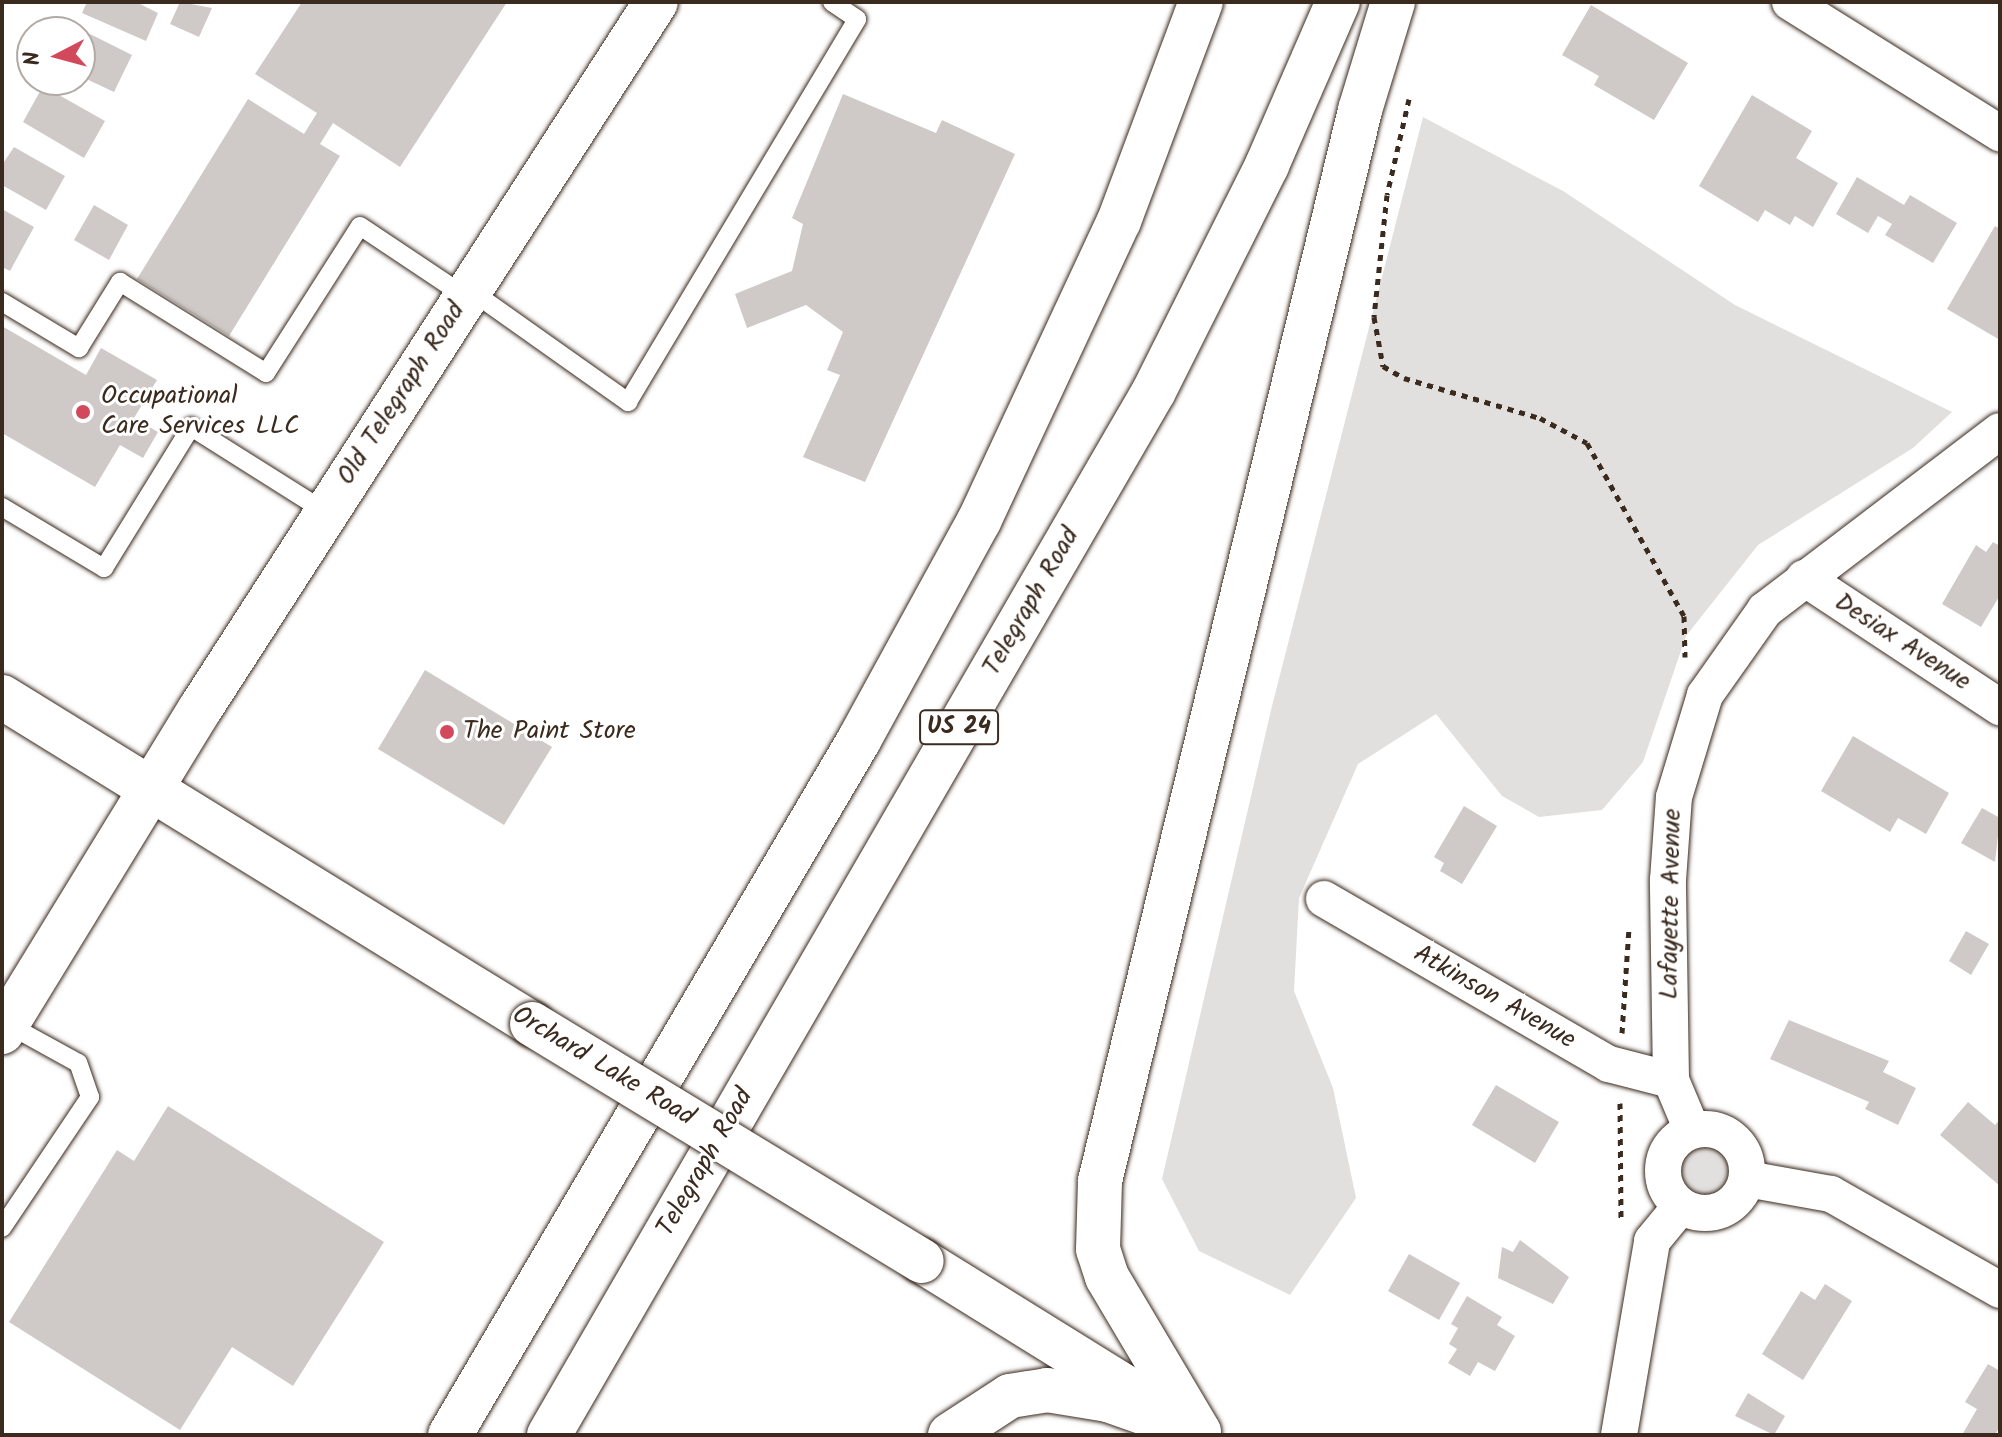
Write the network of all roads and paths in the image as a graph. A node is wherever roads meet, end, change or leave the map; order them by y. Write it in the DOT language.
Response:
graph roads {
  1 [pos="656,2"];
  2 [pos="832,2"];
  3 [pos="1201,2"];
  4 [pos="1338,2"];
  5 [pos="1393,2"];
  6 [pos="1790,2"];
  7 [pos="1410,93"];
  8 [pos="2000,133"];
  9 [pos="468,293"];
  10 [pos="2,302"];
  11 [pos="2000,431"];
  12 [pos="2,507"];
  13 [pos="326,512"];
  14 [pos="1804,578"];
  15 [pos="1682,664"];
  16 [pos="2,697"];
  17 [pos="2000,707"];
  18 [pos="153,789"];
  19 [pos="1324,899"];
  20 [pos="1630,913"];
  21 [pos="4,1028"];
  22 [pos="1621,1069"];
  23 [pos="1671,1080"];
  24 [pos="1692,1130"];
  25 [pos="1747,1179"];
  26 [pos="1681,1206"];
  27 [pos="2,1228"];
  28 [pos="1621,1235"];
  29 [pos="2000,1290"];
  30 [pos="1202,1434"];
  31 [pos="450,1435"];
  32 [pos="549,1435"];
  33 [pos="950,1435"];
  34 [pos="1619,1435"];
  1 -- 9 [label="main road, Old Telegraph Road"];
  2 -- 9 [label="lane"];
  3 -- 31 [label="main road, US 24"];
  4 -- 32 [label="main road, Telegraph Road / US 24"];
  5 -- 30 [label="main road"];
  6 -- 8 [label="street"];
  7 -- 15 [label="path"];
  9 -- 10 [label="lane"];
  9 -- 13 [label="main road, Old Telegraph Road"];
  11 -- 14 [label="street, Lafayette Avenue"];
  12 -- 13 [label="lane"];
  13 -- 18 [label="main road, Old Telegraph Road"];
  14 -- 17 [label="street, Desiax Avenue"];
  14 -- 23 [label="street, Lafayette Avenue"];
  16 -- 18 [label="main road, Orchard Lake Road"];
  18 -- 21 [label="main road, Old Telegraph Road"];
  18 -- 30 [label="main road, Orchard Lake Road, bridge"];
  19 -- 22 [label="street, Atkinson Avenue"];
  20 -- 22 [label="path"];
  21 -- 27 [label="lane"];
  22 -- 23 [label="street, Atkinson Avenue"];
  22 -- 28 [label="path"];
  23 -- 24 [label="street, Lafayette Avenue"];
  24 -- 25 [label="street"];
  24 -- 26 [label="street"];
  25 -- 26 [label="street"];
  25 -- 29 [label="street"];
  26 -- 34 [label="street"];
  30 -- 33 [label="main road"];
}
